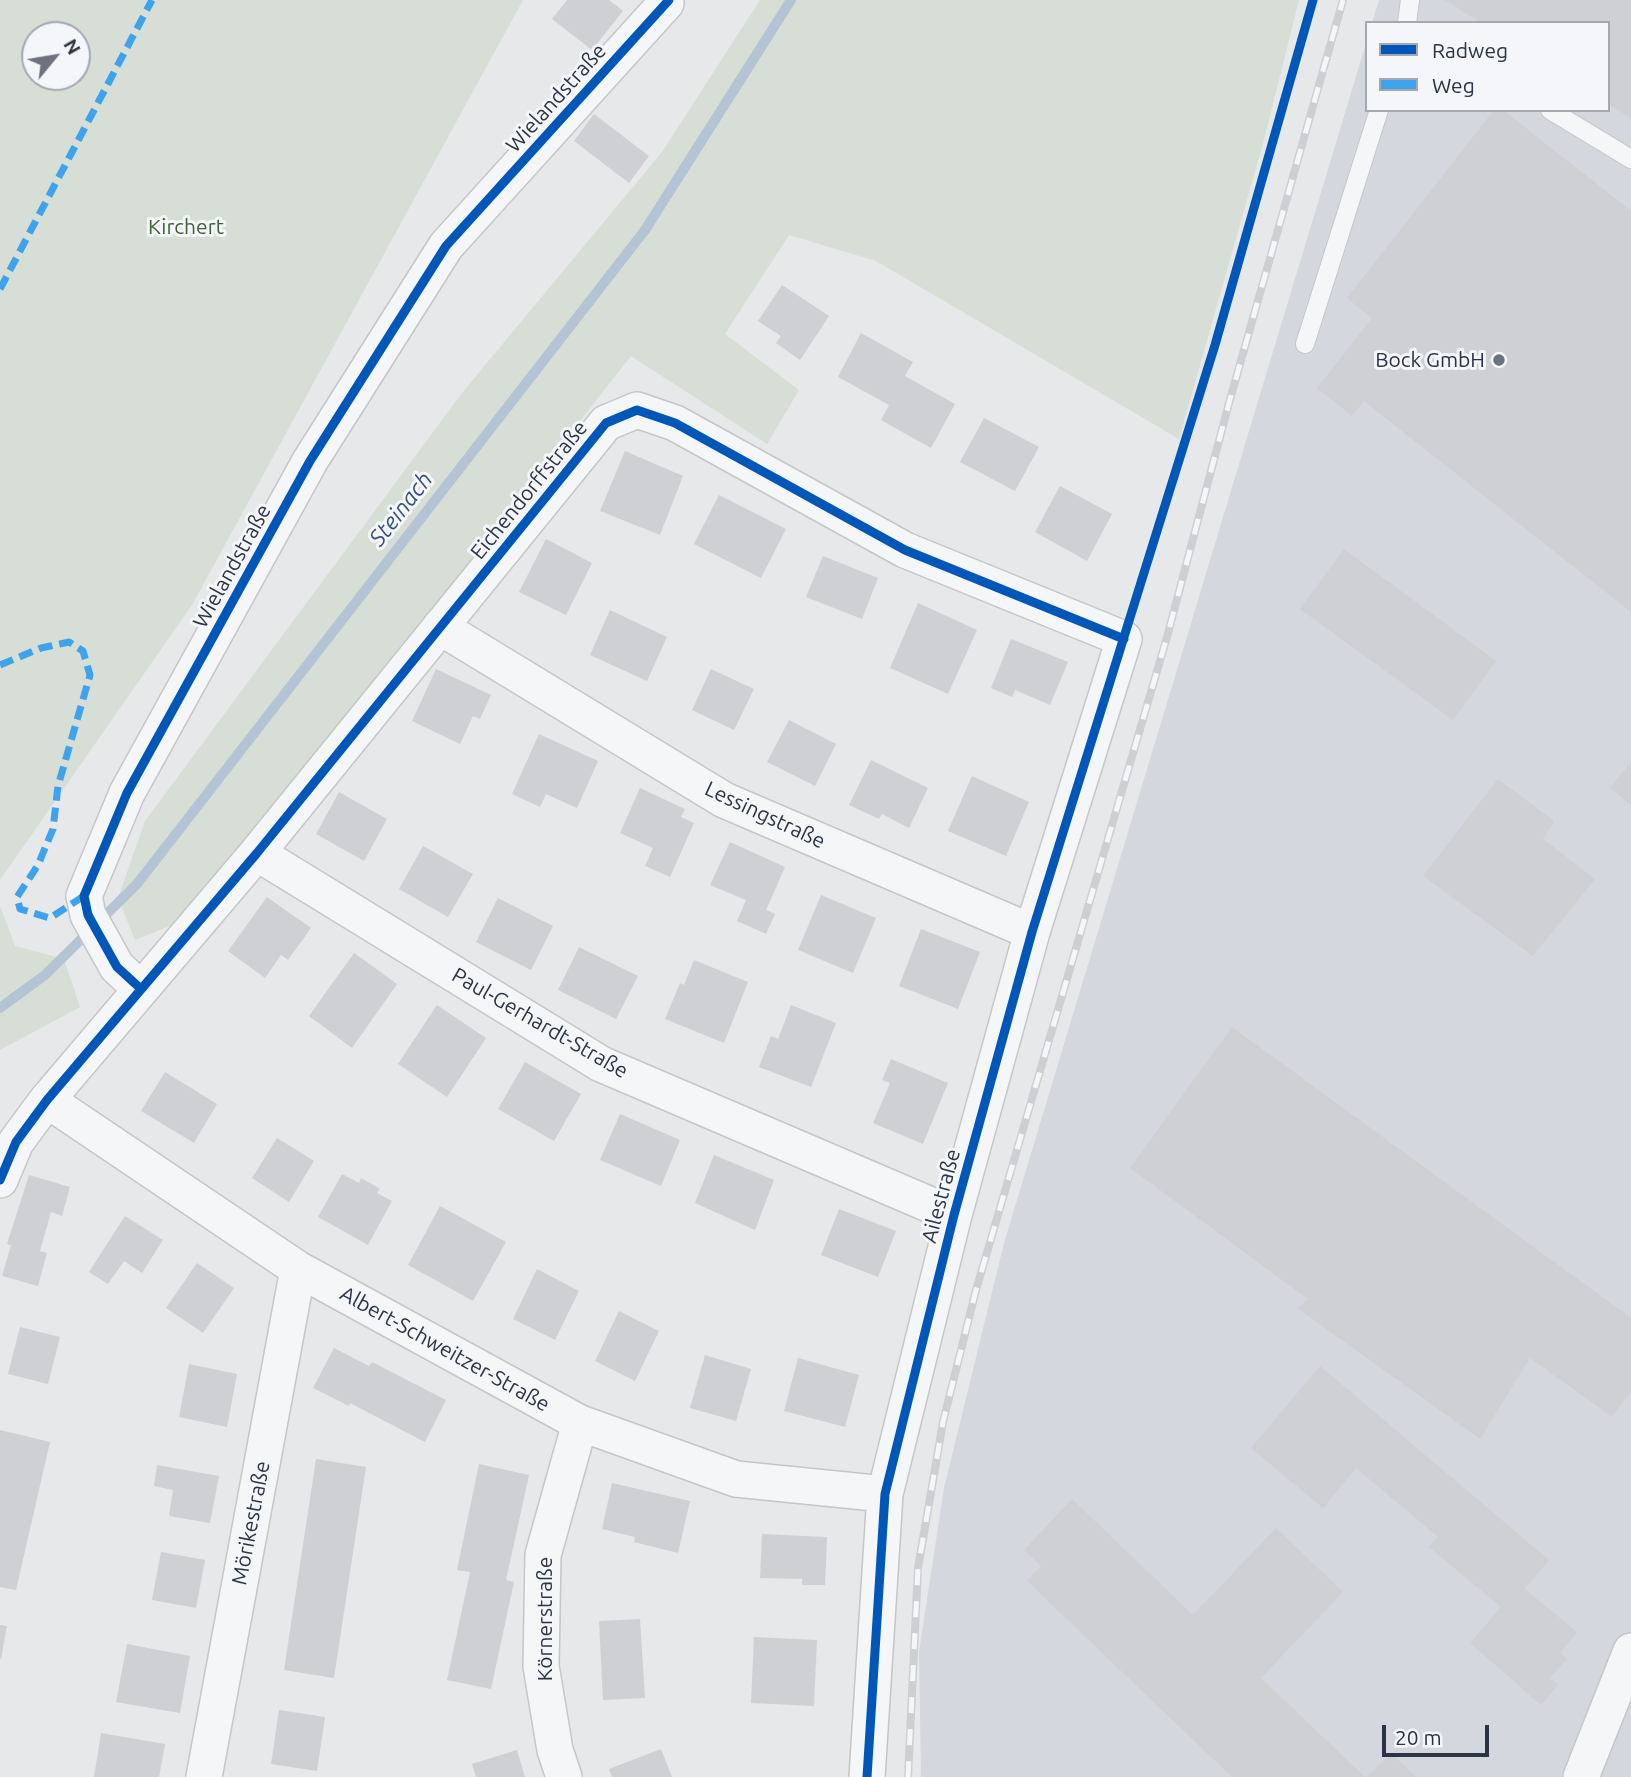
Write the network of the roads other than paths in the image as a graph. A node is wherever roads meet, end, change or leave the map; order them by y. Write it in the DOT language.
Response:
graph roads {
  1 [pos="1410,0"];
  2 [pos="666,3"];
  3 [pos="1407,21"];
  4 [pos="1378,112"];
  5 [pos="1553,112"];
  6 [pos="1631,159"];
  7 [pos="1305,344"];
  8 [pos="440,627"];
  9 [pos="1124,639"];
  10 [pos="257,853"];
  11 [pos="1032,932"];
  12 [pos="129,978"];
  13 [pos="47,1100"];
  14 [pos="0,1180"];
  15 [pos="954,1215"];
  16 [pos="298,1269"];
  17 [pos="580,1423"];
  18 [pos="885,1494"];
  19 [pos="1631,1651"];
  20 [pos="204,1777"];
  21 [pos="564,1777"];
  22 [pos="867,1777"];
  23 [pos="1581,1777"];
  1 -- 3 [label="lane"];
  2 -- 12 [label="street, Wielandstraße"];
  4 -- 7 [label="lane"];
  5 -- 6 [label="lane"];
  8 -- 9 [label="street, Eichendorffstraße"];
  8 -- 10 [label="street, Eichendorffstraße"];
  8 -- 11 [label="street, Lessingstraße"];
  9 -- 11 [label="street, Ailestraße"];
  10 -- 12 [label="street, Eichendorffstraße"];
  10 -- 15 [label="street, Paul-Gerhardt-Straße"];
  11 -- 15 [label="street, Ailestraße"];
  12 -- 13 [label="street"];
  13 -- 14 [label="street"];
  13 -- 16 [label="street, Albert-Schweitzer-Straße"];
  15 -- 18 [label="street, Ailestraße"];
  16 -- 17 [label="street, Albert-Schweitzer-Straße"];
  16 -- 20 [label="street, Mörikestraße"];
  17 -- 18 [label="street, Albert-Schweitzer-Straße"];
  17 -- 21 [label="street, Körnerstraße"];
  18 -- 22 [label="street, Ailestraße"];
  19 -- 23 [label="street"];
}
